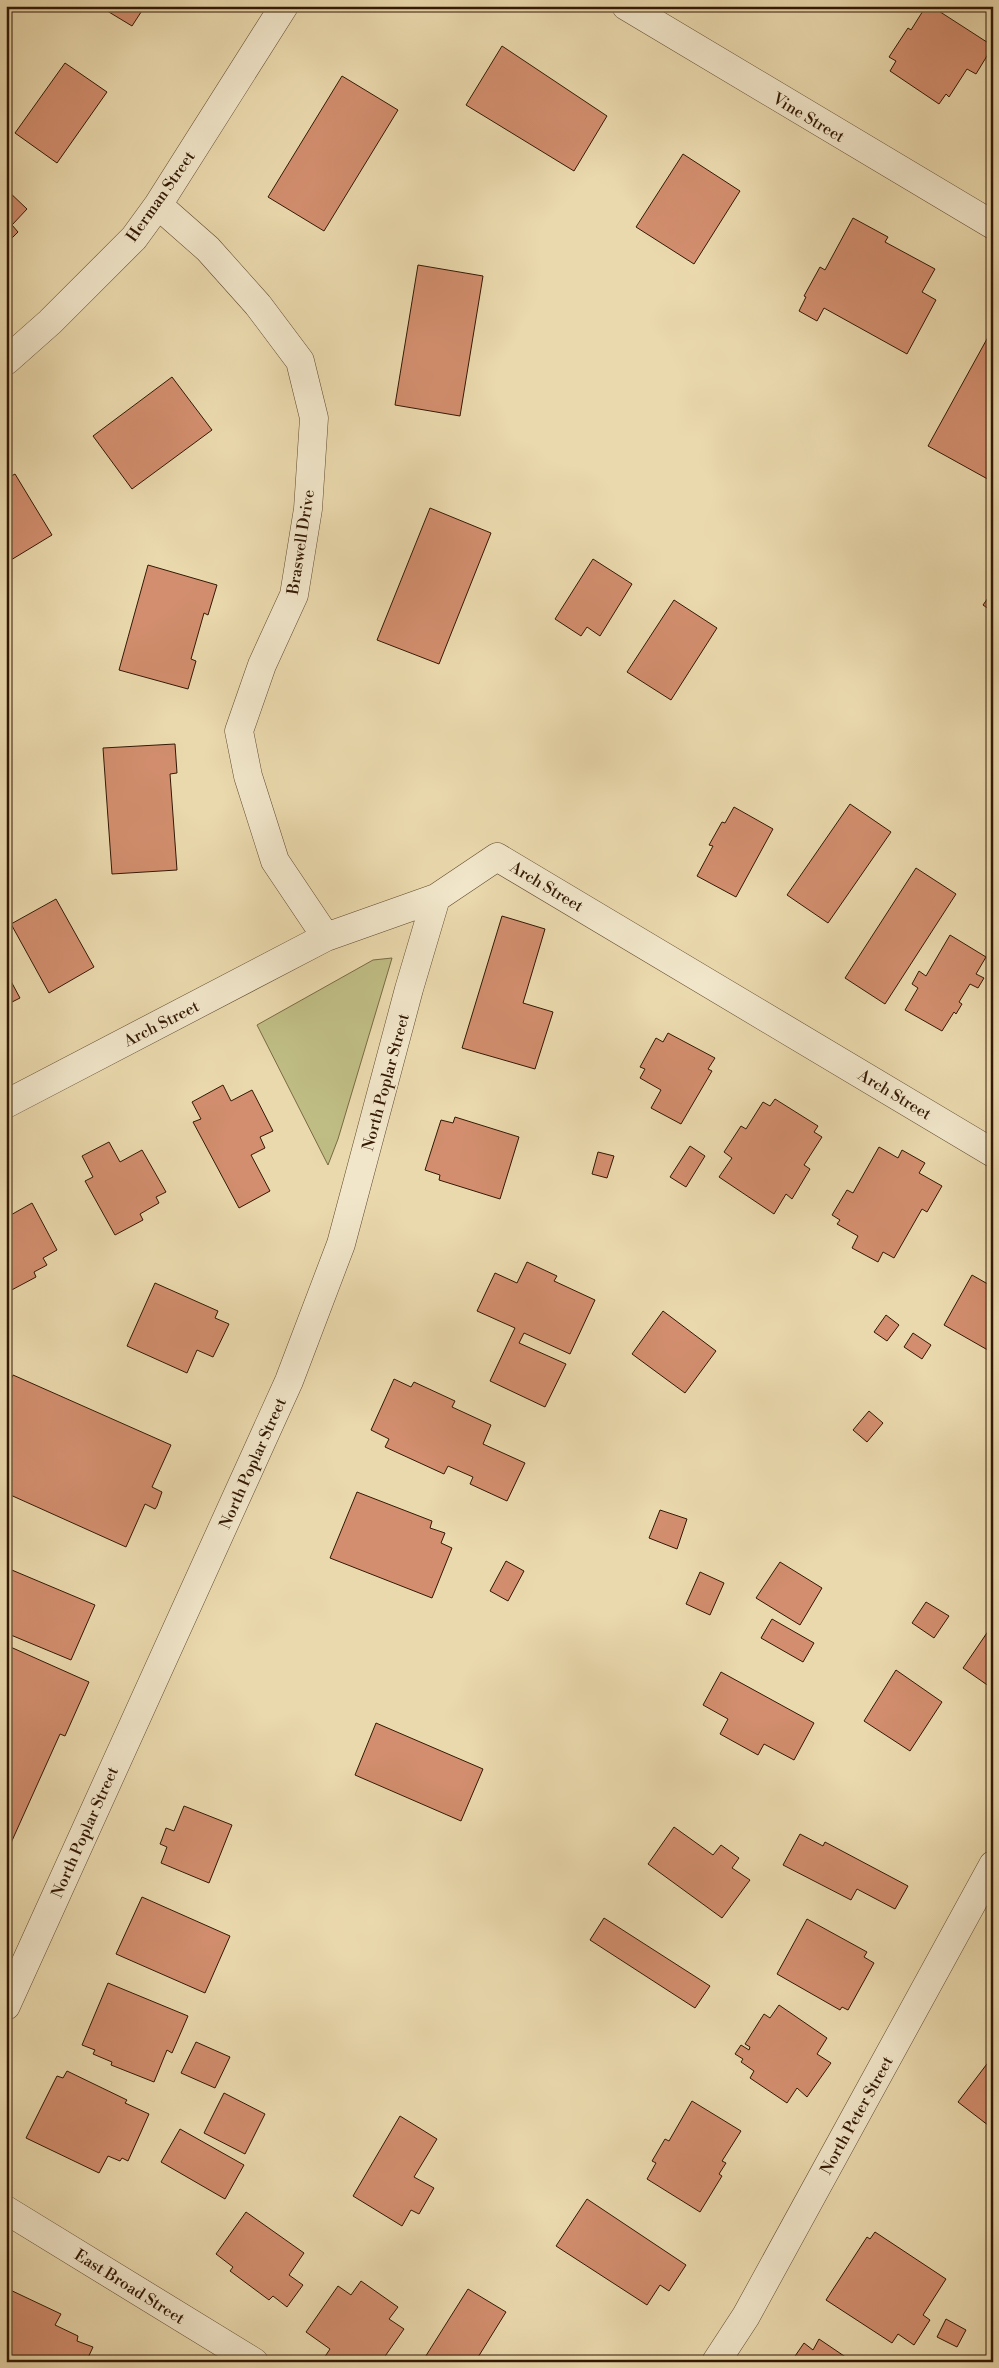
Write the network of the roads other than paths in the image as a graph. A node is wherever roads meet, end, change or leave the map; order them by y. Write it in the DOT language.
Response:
graph roads {
  1 [pos="284,6"];
  2 [pos="626,6"];
  3 [pos="158,205"];
  4 [pos="993,225"];
  5 [pos="6,361"];
  6 [pos="436,898"];
  7 [pos="326,938"];
  8 [pos="6,1104"];
  9 [pos="993,1152"];
  10 [pos="993,1865"];
  11 [pos="6,2006"];
  12 [pos="6,2210"];
  13 [pos="254,2362"];
  14 [pos="716,2362"];
  1 -- 3 [label="street, Herman Street"];
  2 -- 4 [label="street, Vine Street"];
  3 -- 5 [label="street, Herman Street"];
  3 -- 7 [label="street, Braswell Drive"];
  6 -- 7 [label="street, Arch Street"];
  6 -- 9 [label="street, Arch Street"];
  6 -- 11 [label="street, North Poplar Street"];
  7 -- 8 [label="street, Arch Street"];
  10 -- 14 [label="street, North Peter Street"];
  12 -- 13 [label="street, East Broad Street"];
}
